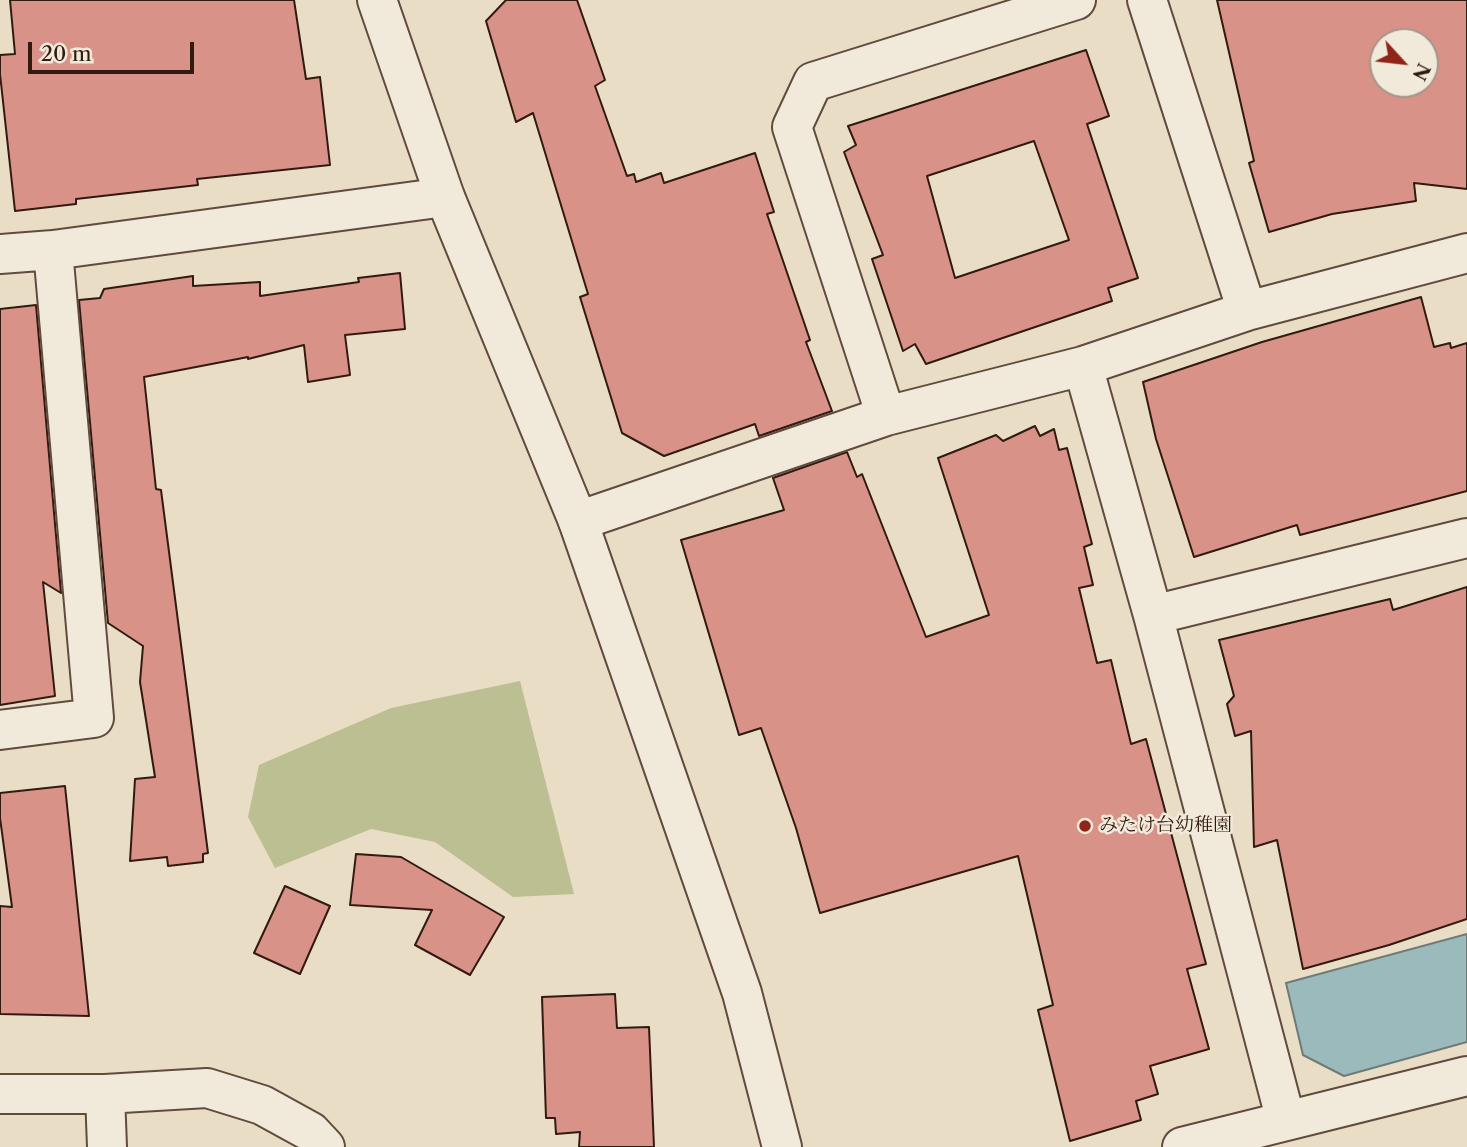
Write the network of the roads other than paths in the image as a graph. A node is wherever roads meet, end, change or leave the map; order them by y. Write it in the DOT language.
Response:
graph roads {
  1 [pos="377,0"];
  2 [pos="1076,0"];
  3 [pos="1147,0"];
  4 [pos="445,197"];
  5 [pos="53,250"];
  6 [pos="1467,253"];
  7 [pos="0,254"];
  8 [pos="1247,311"];
  9 [pos="1083,366"];
  10 [pos="886,416"];
  11 [pos="579,521"];
  12 [pos="1467,538"];
  13 [pos="1153,615"];
  14 [pos="0,730"];
  15 [pos="1467,1076"];
  16 [pos="0,1094"];
  17 [pos="105,1094"];
  18 [pos="1286,1121"];
  19 [pos="107,1147"];
  20 [pos="325,1147"];
  21 [pos="782,1147"];
  22 [pos="1182,1147"];
  1 -- 4 [label="street"];
  2 -- 10 [label="street"];
  3 -- 8 [label="street"];
  4 -- 5 [label="street"];
  4 -- 11 [label="street"];
  5 -- 7 [label="street"];
  5 -- 14 [label="street"];
  6 -- 8 [label="street"];
  8 -- 9 [label="street"];
  9 -- 10 [label="street"];
  9 -- 13 [label="street"];
  10 -- 11 [label="street"];
  11 -- 21 [label="street"];
  12 -- 13 [label="street"];
  13 -- 18 [label="street"];
  15 -- 18 [label="street"];
  16 -- 17 [label="street"];
  17 -- 19 [label="street"];
  17 -- 20 [label="street"];
  18 -- 22 [label="street"];
}
